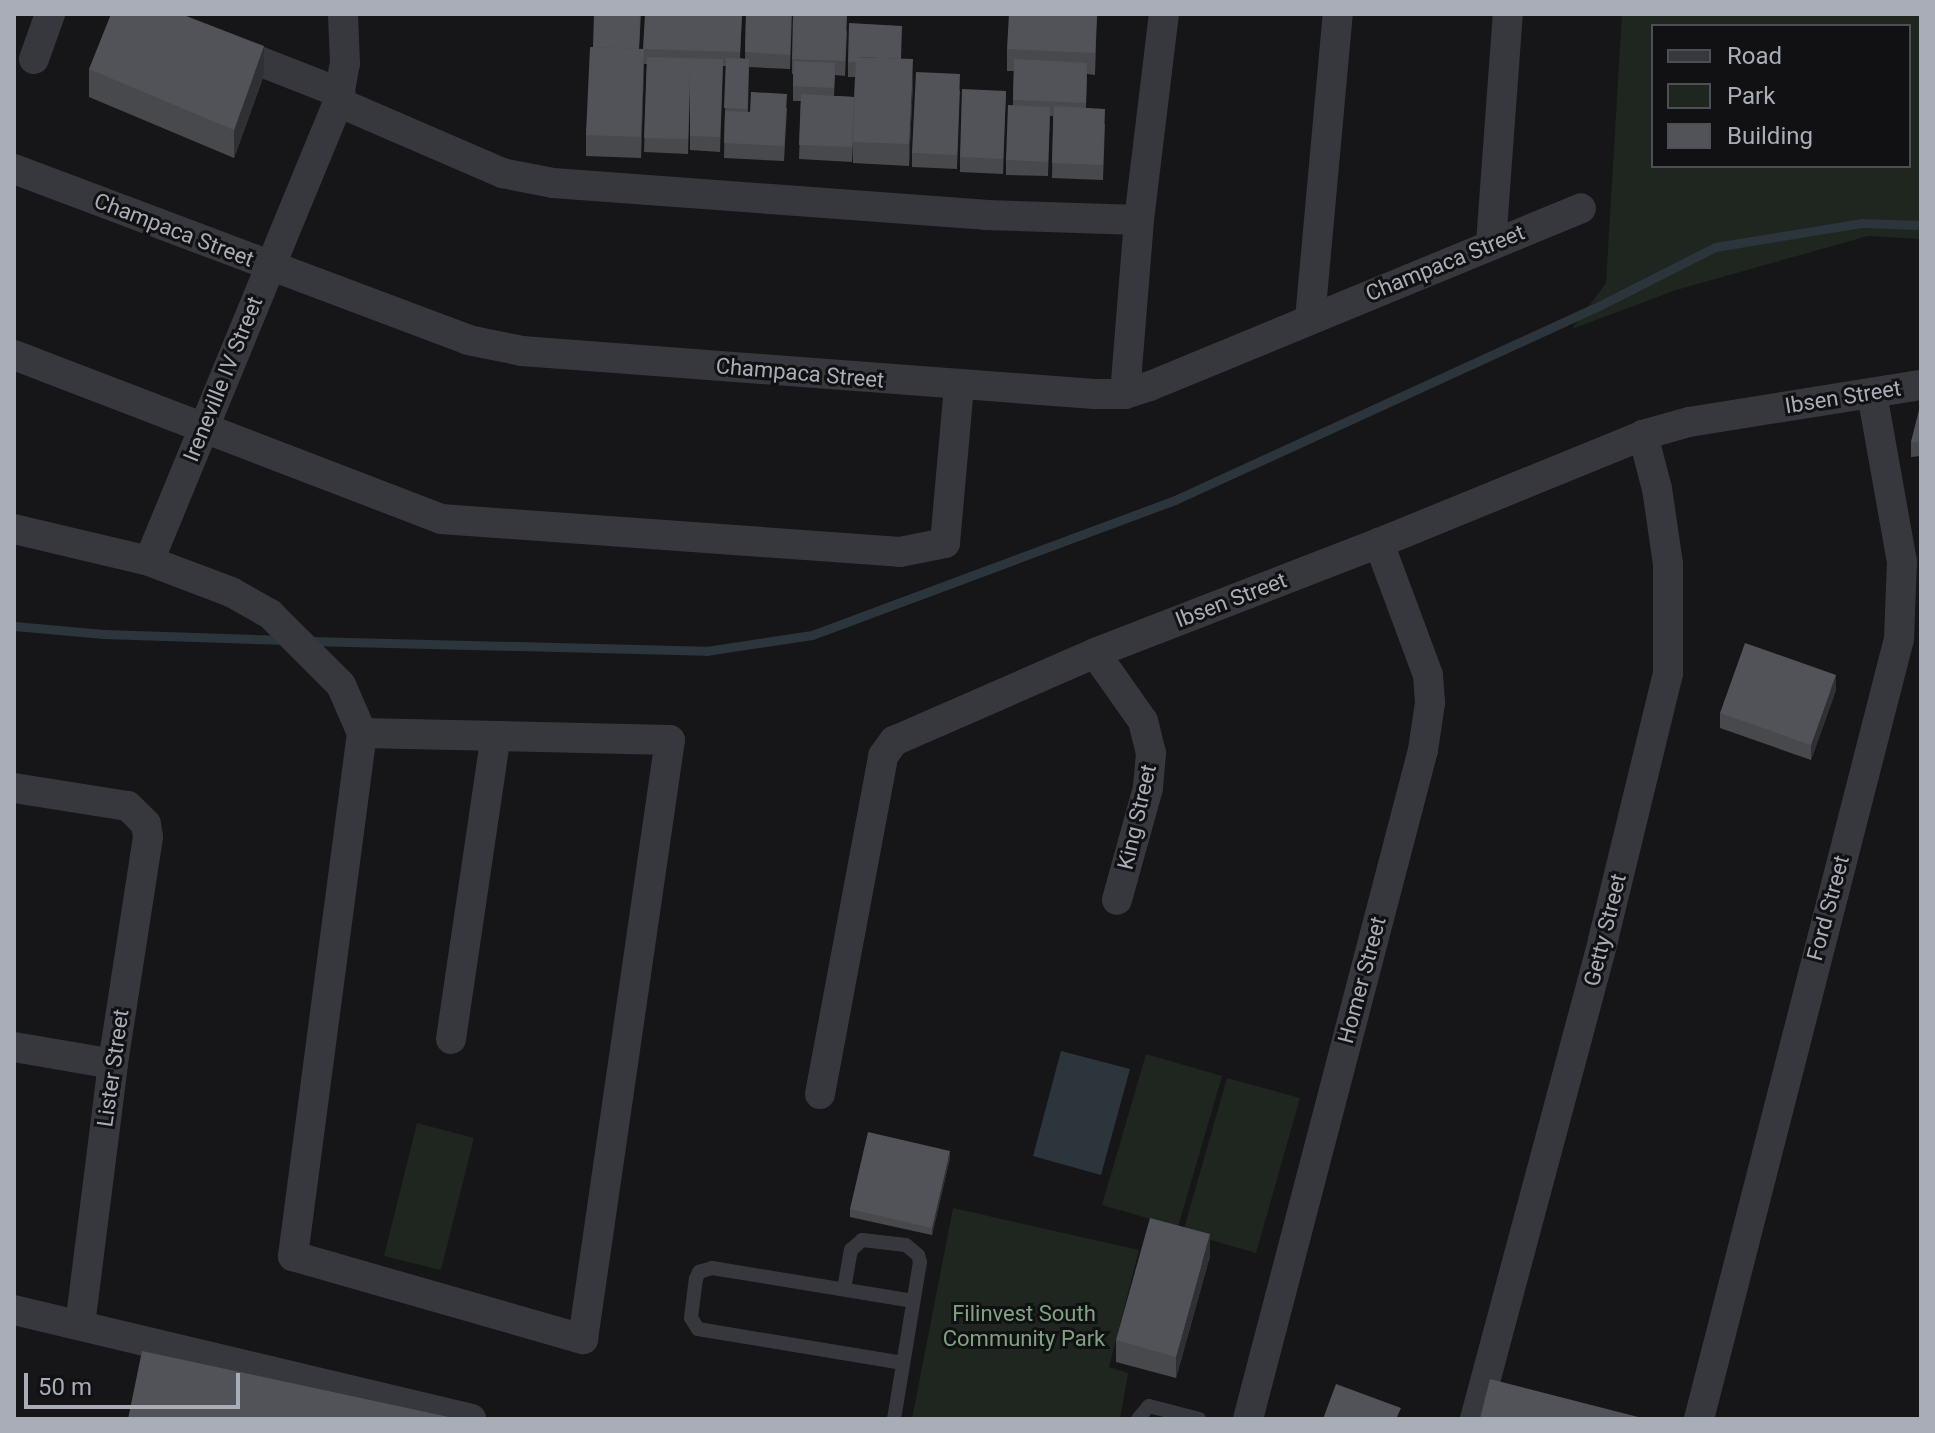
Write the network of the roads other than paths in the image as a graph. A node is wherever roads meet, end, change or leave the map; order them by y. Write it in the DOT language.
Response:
graph roads {
  1 [pos="50,14"];
  2 [pos="343,14"];
  3 [pos="1164,14"];
  4 [pos="1338,14"];
  5 [pos="1508,14"];
  6 [pos="201,38"];
  7 [pos="34,59"];
  8 [pos="339,97"];
  9 [pos="14,169"];
  10 [pos="1581,208"];
  11 [pos="1139,220"];
  12 [pos="1491,243"];
  13 [pos="270,266"];
  14 [pos="1310,319"];
  15 [pos="14,355"];
  16 [pos="1921,385"];
  17 [pos="959,386"];
  18 [pos="1872,393"];
  19 [pos="1125,394"];
  20 [pos="203,428"];
  21 [pos="1643,435"];
  22 [pos="14,529"];
  23 [pos="1379,543"];
  24 [pos="149,561"];
  25 [pos="1095,653"];
  26 [pos="362,733"];
  27 [pos="496,736"];
  28 [pos="14,788"];
  29 [pos="1117,900"];
  30 [pos="451,1039"];
  31 [pos="14,1047"];
  32 [pos="113,1064"];
  33 [pos="820,1094"];
  34 [pos="844,1289"];
  35 [pos="913,1301"];
  36 [pos="14,1310"];
  37 [pos="80,1325"];
  38 [pos="903,1363"];
  39 [pos="471,1419"];
  40 [pos="894,1419"];
  41 [pos="1138,1419"];
  42 [pos="1199,1419"];
  43 [pos="1248,1419"];
  44 [pos="1475,1419"];
  45 [pos="1699,1419"];
  1 -- 7 [label="street"];
  2 -- 8 [label="street, Ireneville IV Street"];
  3 -- 11 [label="street"];
  4 -- 14 [label="street"];
  5 -- 12 [label="street"];
  6 -- 8 [label="street"];
  8 -- 11 [label="street"];
  8 -- 13 [label="street, Ireneville IV Street"];
  9 -- 13 [label="street, Champaca Street"];
  10 -- 12 [label="street, Champaca Street"];
  11 -- 19 [label="street"];
  12 -- 14 [label="street, Champaca Street"];
  13 -- 17 [label="street, Champaca Street"];
  13 -- 20 [label="street, Ireneville IV Street"];
  14 -- 19 [label="street, Champaca Street"];
  15 -- 20 [label="street"];
  16 -- 18 [label="street, Ibsen Street"];
  17 -- 19 [label="street, Champaca Street"];
  17 -- 20 [label="street"];
  18 -- 21 [label="street, Ibsen Street"];
  18 -- 45 [label="street, Ford Street"];
  20 -- 24 [label="street, Ireneville IV Street"];
  21 -- 23 [label="street, Ibsen Street"];
  21 -- 44 [label="street, Getty Street"];
  22 -- 24 [label="street"];
  23 -- 25 [label="street, Ibsen Street"];
  23 -- 43 [label="street, Homer Street"];
  24 -- 26 [label="street"];
  25 -- 29 [label="street, King Street"];
  25 -- 33 [label="street, Ibsen Street"];
  26 -- 27 [label="street"];
  26 -- 27 [label="street"];
  27 -- 30 [label="street"];
  28 -- 32 [label="street, Lister Street"];
  31 -- 32 [label="street"];
  32 -- 37 [label="street, Lister Street"];
  34 -- 35 [label="lane"];
  34 -- 35 [label="lane"];
  34 -- 38 [label="lane"];
  35 -- 38 [label="lane"];
  36 -- 37 [label="street"];
  37 -- 39 [label="street"];
  38 -- 40 [label="lane"];
  41 -- 42 [label="lane"];
}
